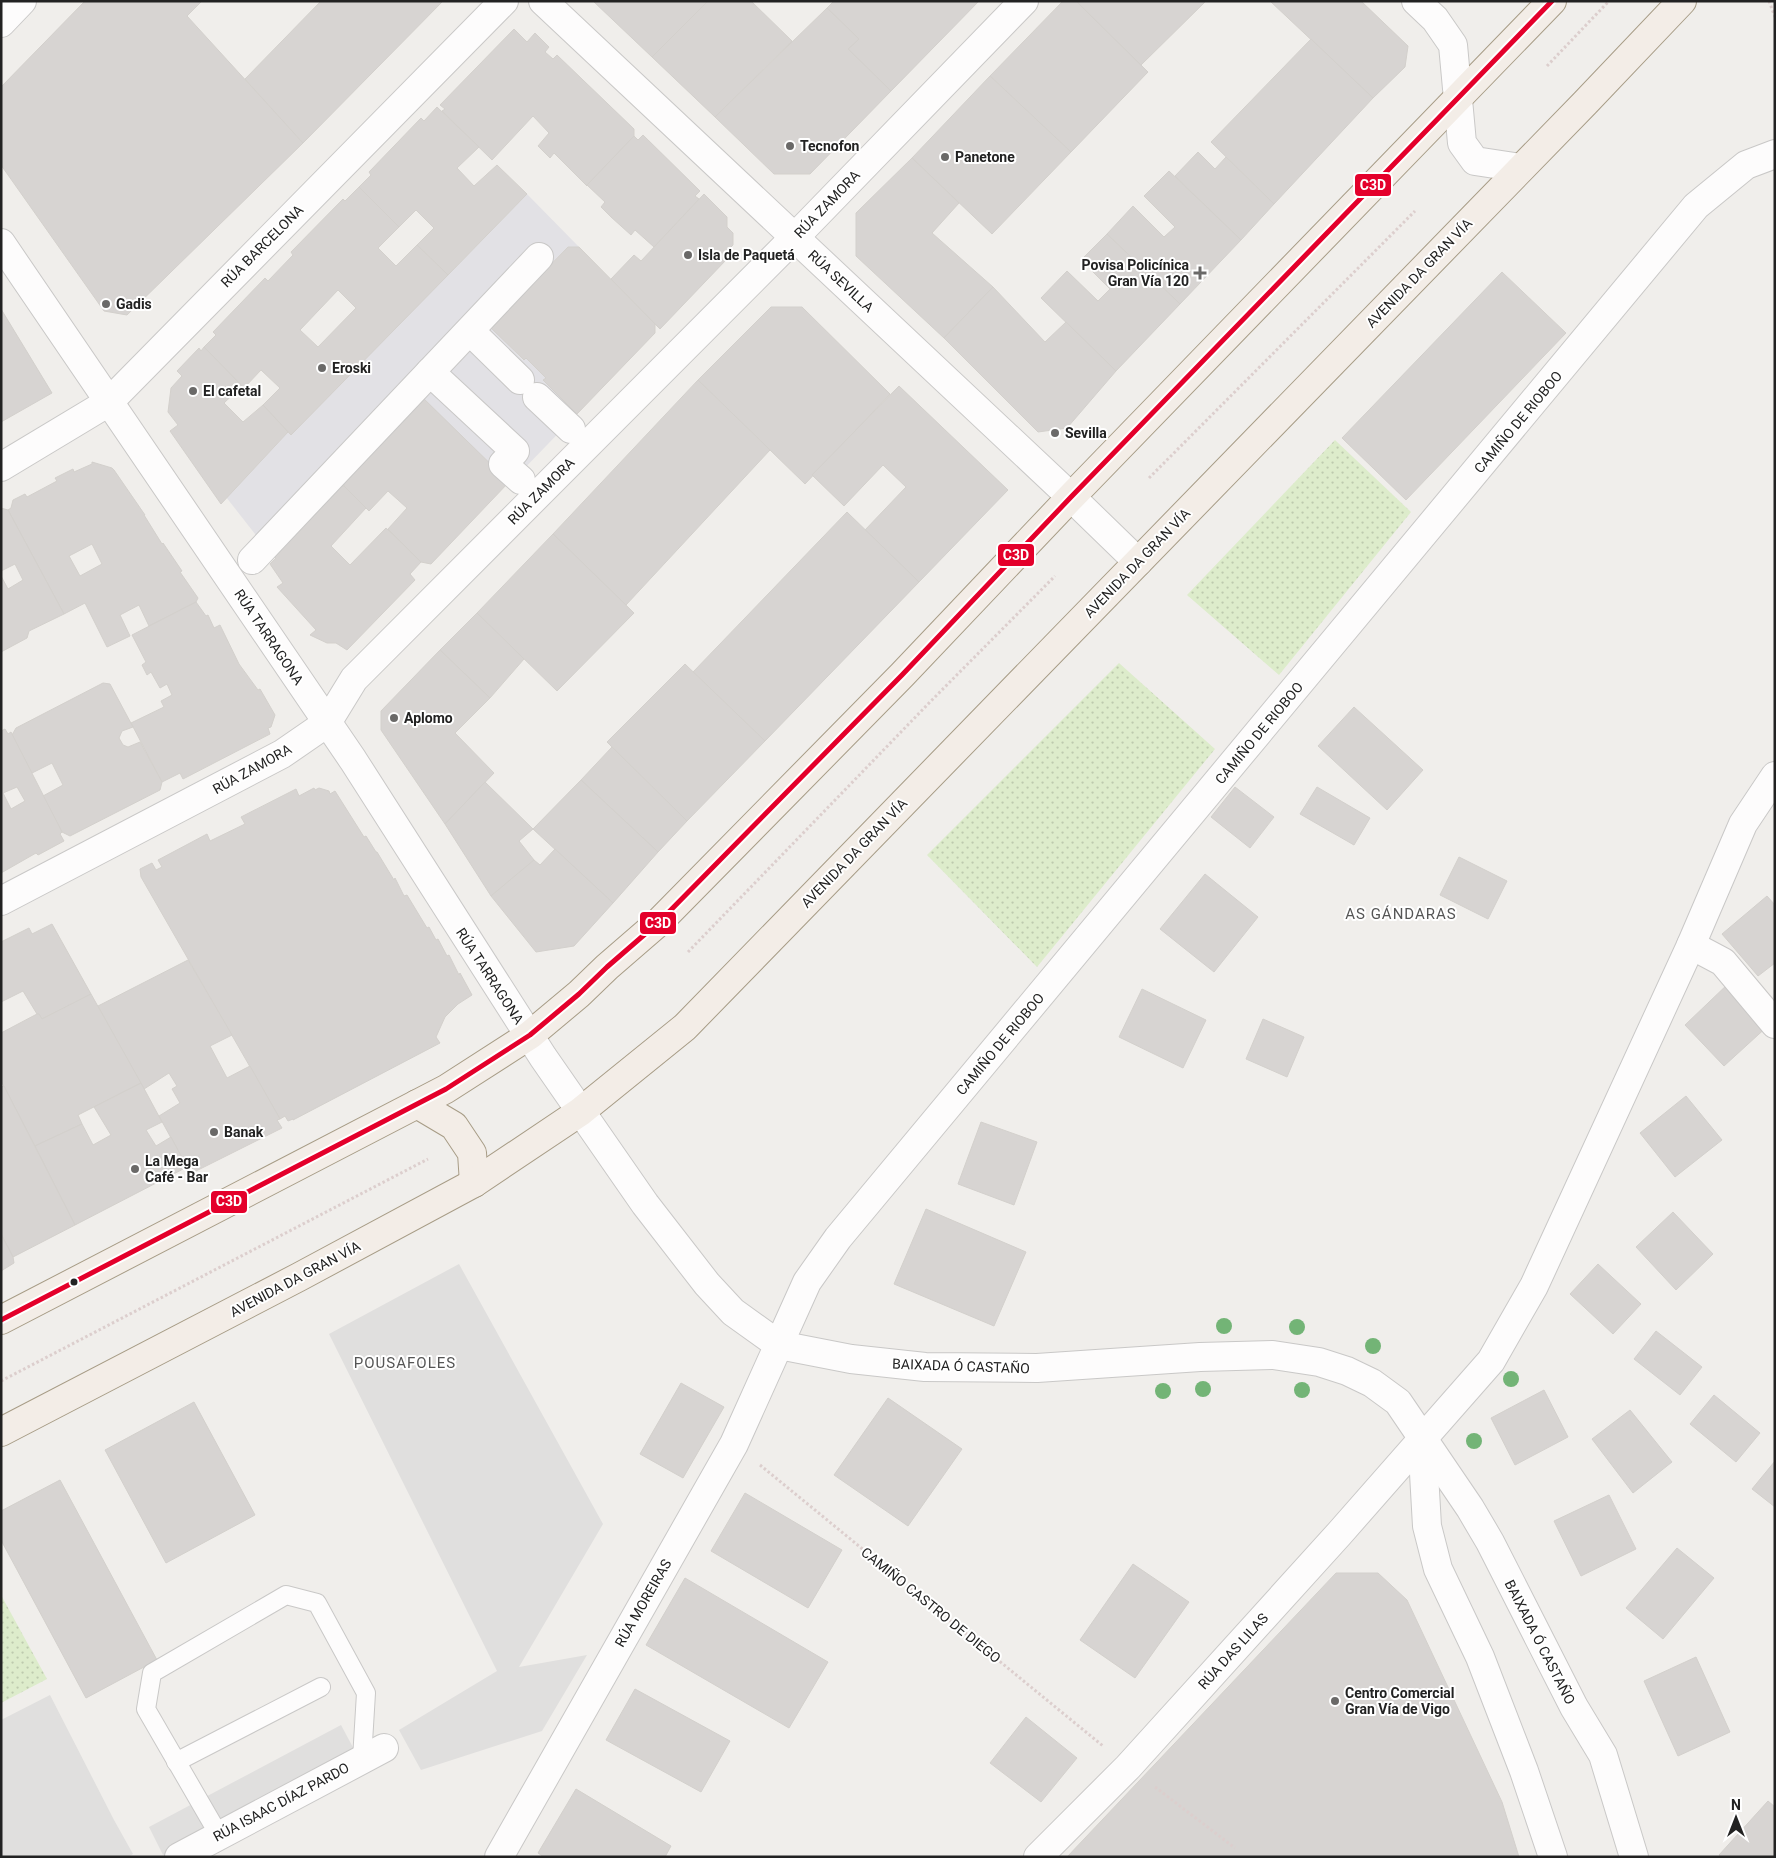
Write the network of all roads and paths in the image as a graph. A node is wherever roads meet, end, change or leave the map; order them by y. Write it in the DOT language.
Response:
graph roads {
  1 [pos="22,1"];
  2 [pos="504,1"];
  3 [pos="543,1"];
  4 [pos="1024,1"];
  5 [pos="1416,1"];
  6 [pos="1552,1"];
  7 [pos="1609,1"];
  8 [pos="1682,1"];
  9 [pos="1770,1"];
  10 [pos="1775,16"];
  11 [pos="1,23"];
  12 [pos="1547,66"];
  13 [pos="1459,98"];
  14 [pos="1775,154"];
  15 [pos="1521,168"];
  16 [pos="1415,211"];
  17 [pos="795,237"];
  18 [pos="1,242"];
  19 [pos="539,257"];
  20 [pos="470,331"];
  21 [pos="430,372"];
  22 [pos="109,402"];
  23 [pos="571,429"];
  24 [pos="1,467"];
  25 [pos="1149,478"];
  26 [pos="521,480"];
  27 [pos="1071,497"];
  28 [pos="252,560"];
  29 [pos="1138,562"];
  30 [pos="1055,576"];
  31 [pos="327,723"];
  32 [pos="1775,776"];
  33 [pos="1,901"];
  34 [pos="1691,945"];
  35 [pos="688,952"];
  36 [pos="1775,1024"];
  37 [pos="530,1035"];
  38 [pos="417,1104"];
  39 [pos="580,1112"];
  40 [pos="428,1159"];
  41 [pos="474,1183"];
  42 [pos="1,1320"];
  43 [pos="779,1345"];
  44 [pos="1,1380"];
  45 [pos="1,1432"];
  46 [pos="1422,1438"];
  47 [pos="734,1444"];
  48 [pos="1470,1508"];
  49 [pos="1427,1526"];
  50 [pos="321,1687"];
  51 [pos="373,1753"];
  52 [pos="176,1762"];
  53 [pos="1128,1767"];
  54 [pos="1178,1806"];
  55 [pos="219,1835"];
  56 [pos="1234,1848"];
  57 [pos="179,1857"];
  58 [pos="499,1857"];
  59 [pos="1038,1857"];
  60 [pos="1553,1857"];
  61 [pos="1634,1857"];
  1 -- 11 [label="street"];
  2 -- 22 [label="street, RÚA BARCELONA"];
  3 -- 17 [label="street, RÚA SEVILLA"];
  4 -- 17 [label="street, RÚA ZAMORA"];
  5 -- 13 [label="street"];
  6 -- 13 [label="main road"];
  7 -- 12 [label="path"];
  8 -- 15 [label="main road, AVENIDA DA GRAN VÍA"];
  9 -- 10 [label="path"];
  13 -- 15 [label="street"];
  13 -- 27 [label="main road"];
  14 -- 43 [label="street, CAMIÑO DE RIOBOO"];
  15 -- 29 [label="main road, AVENIDA DA GRAN VÍA"];
  16 -- 25 [label="path"];
  17 -- 27 [label="street, RÚA SEVILLA"];
  17 -- 31 [label="street, RÚA ZAMORA"];
  18 -- 22 [label="street, RÚA TARRAGONA"];
  19 -- 20 [label="street"];
  20 -- 21 [label="street"];
  20 -- 23 [label="street"];
  21 -- 26 [label="street"];
  21 -- 28 [label="street"];
  22 -- 24 [label="street, RÚA BARCELONA"];
  22 -- 31 [label="street, RÚA TARRAGONA"];
  27 -- 29 [label="street, RÚA SEVILLA"];
  27 -- 37 [label="main road"];
  29 -- 39 [label="main road, AVENIDA DA GRAN VÍA"];
  30 -- 35 [label="path"];
  31 -- 33 [label="street, RÚA ZAMORA"];
  31 -- 37 [label="street, RÚA TARRAGONA"];
  32 -- 34 [label="street, RÚA DAS LILAS"];
  34 -- 36 [label="street"];
  34 -- 46 [label="street, RÚA DAS LILAS"];
  37 -- 38 [label="main road"];
  37 -- 39 [label="street"];
  38 -- 41 [label="main road"];
  38 -- 42 [label="main road"];
  39 -- 41 [label="main road, AVENIDA DA GRAN VÍA"];
  39 -- 43 [label="street, BAIXADA Ó CASTAÑO"];
  40 -- 44 [label="path"];
  41 -- 45 [label="main road, AVENIDA DA GRAN VÍA"];
  43 -- 46 [label="street, BAIXADA Ó CASTAÑO"];
  43 -- 47 [label="street, RÚA MOREIRAS"];
  46 -- 48 [label="street, BAIXADA Ó CASTAÑO"];
  46 -- 49 [label="street"];
  46 -- 53 [label="street, RÚA DAS LILAS"];
  47 -- 53 [label="path, CAMIÑO CASTRO DE DIEGO"];
  47 -- 58 [label="street, RÚA MOREIRAS"];
  48 -- 49 [label="street"];
  48 -- 61 [label="street, BAIXADA Ó CASTAÑO"];
  49 -- 60 [label="street"];
  50 -- 52 [label="lane"];
  51 -- 52 [label="lane"];
  51 -- 55 [label="street, RÚA ISAAC DÍAZ PARDO"];
  52 -- 55 [label="lane"];
  53 -- 59 [label="street, RÚA DAS LILAS"];
  54 -- 56 [label="path"];
  55 -- 57 [label="street, RÚA ISAAC DÍAZ PARDO"];
}
